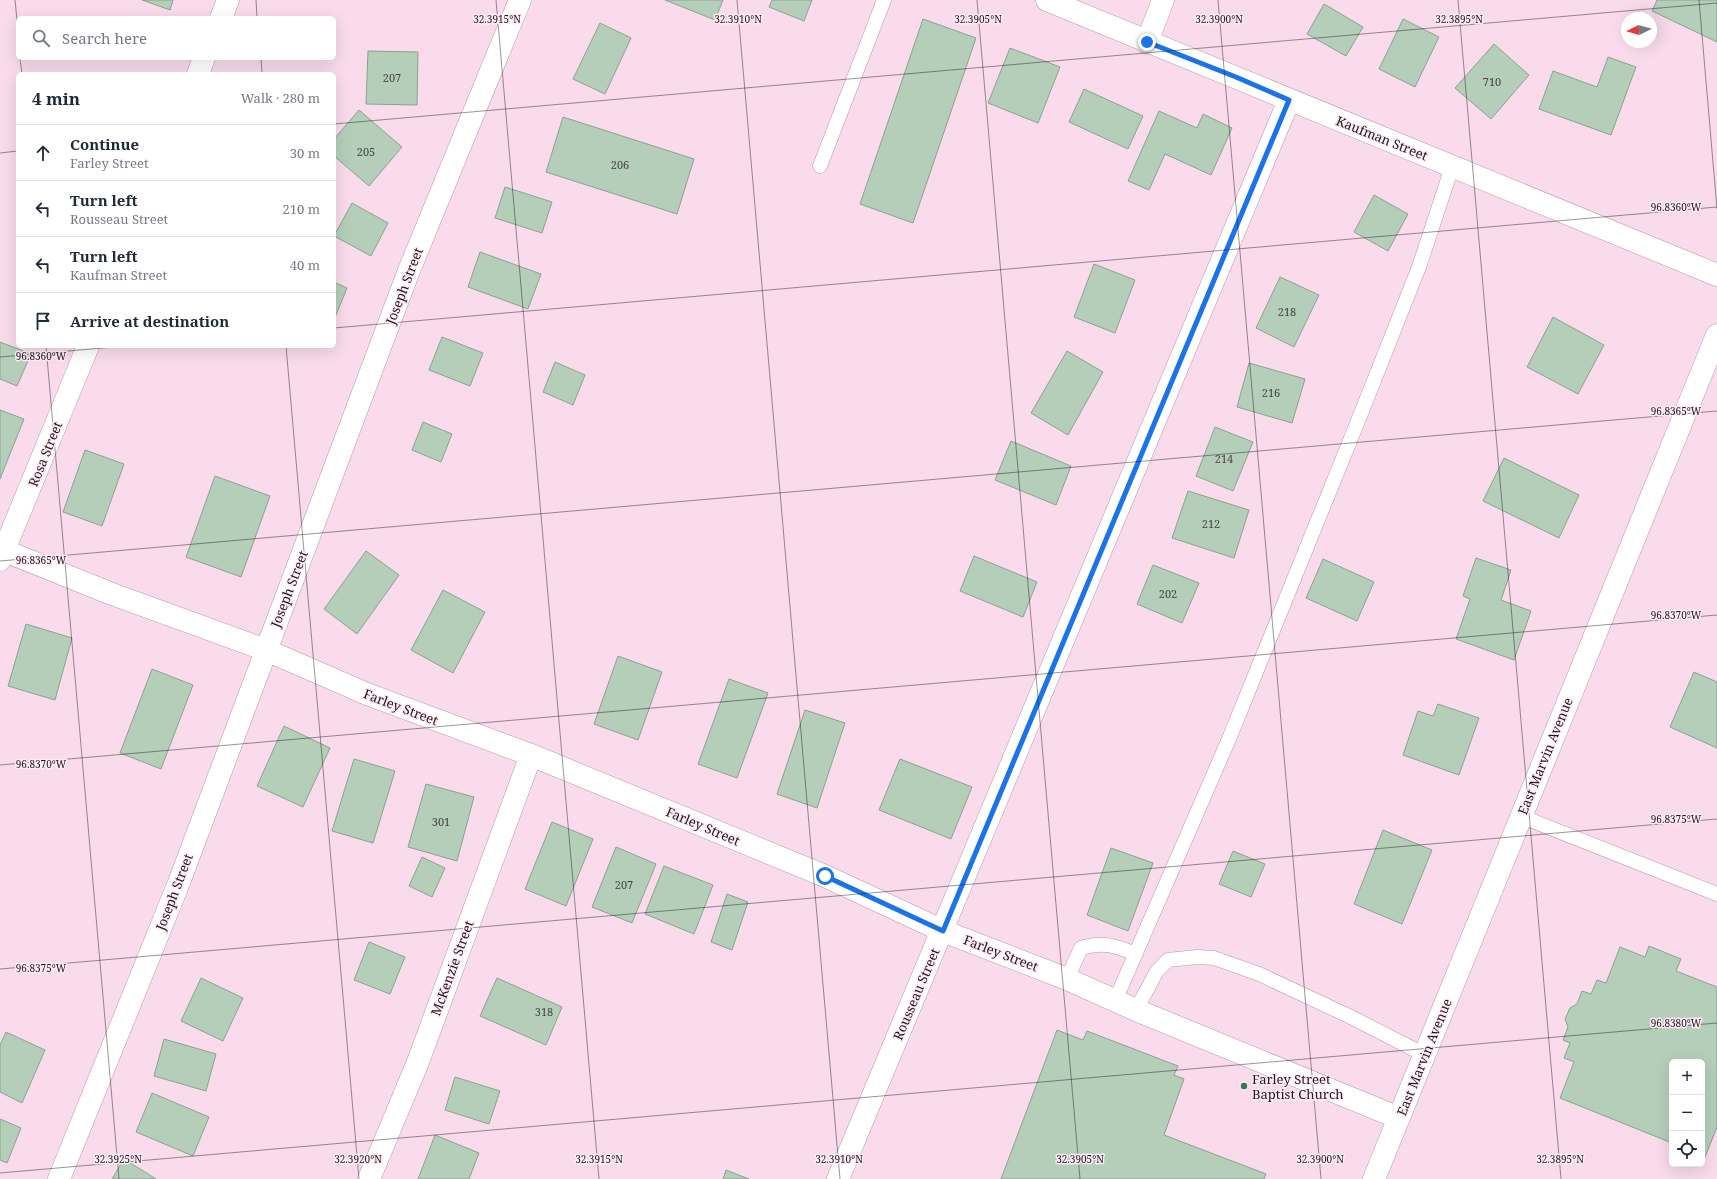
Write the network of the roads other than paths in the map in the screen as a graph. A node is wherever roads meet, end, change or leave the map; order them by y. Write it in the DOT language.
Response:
graph roads {
  1 [pos="228,0"];
  2 [pos="520,0"];
  3 [pos="884,0"];
  4 [pos="1047,0"];
  5 [pos="1163,0"];
  6 [pos="221,16"];
  7 [pos="1147,42"];
  8 [pos="203,60"];
  9 [pos="199,72"];
  10 [pos="1289,100"];
  11 [pos="820,166"];
  12 [pos="1452,167"];
  13 [pos="1717,275"];
  14 [pos="1717,335"];
  15 [pos="87,348"];
  16 [pos="1,553"];
  17 [pos="266,650"];
  18 [pos="531,755"];
  19 [pos="1520,816"];
  20 [pos="1717,894"];
  21 [pos="943,931"];
  22 [pos="1136,954"];
  23 [pos="1067,979"];
  24 [pos="1115,1001"];
  25 [pos="1136,1010"];
  26 [pos="1424,1055"];
  27 [pos="1399,1118"];
  28 [pos="59,1179"];
  29 [pos="369,1179"];
  30 [pos="838,1179"];
  31 [pos="1374,1179"];
  1 -- 6 [label="street"];
  2 -- 17 [label="street, Joseph Street"];
  3 -- 11 [label="lane"];
  4 -- 7 [label="street, Kaufman Street"];
  5 -- 7 [label="street"];
  7 -- 10 [label="street, Kaufman Street"];
  8 -- 9 [label="street"];
  10 -- 12 [label="street, Kaufman Street"];
  10 -- 21 [label="street, Rousseau Street"];
  12 -- 13 [label="street, Kaufman Street"];
  12 -- 22 [label="lane"];
  14 -- 19 [label="street, East Marvin Avenue"];
  15 -- 16 [label="street, Rosa Street"];
  16 -- 17 [label="street, Farley Street"];
  17 -- 18 [label="street, Farley Street"];
  17 -- 28 [label="street, Joseph Street"];
  18 -- 21 [label="street, Farley Street"];
  18 -- 29 [label="street, McKenzie Street"];
  19 -- 20 [label="lane"];
  19 -- 26 [label="street, East Marvin Avenue"];
  21 -- 23 [label="street, Farley Street"];
  21 -- 30 [label="street, Rousseau Street"];
  22 -- 23 [label="lane"];
  22 -- 24 [label="lane"];
  23 -- 24 [label="street, Farley Street"];
  24 -- 25 [label="street, Farley Street"];
  25 -- 26 [label="lane"];
  25 -- 27 [label="street, Farley Street"];
  26 -- 27 [label="street, East Marvin Avenue"];
  27 -- 31 [label="street, East Marvin Avenue"];
}
